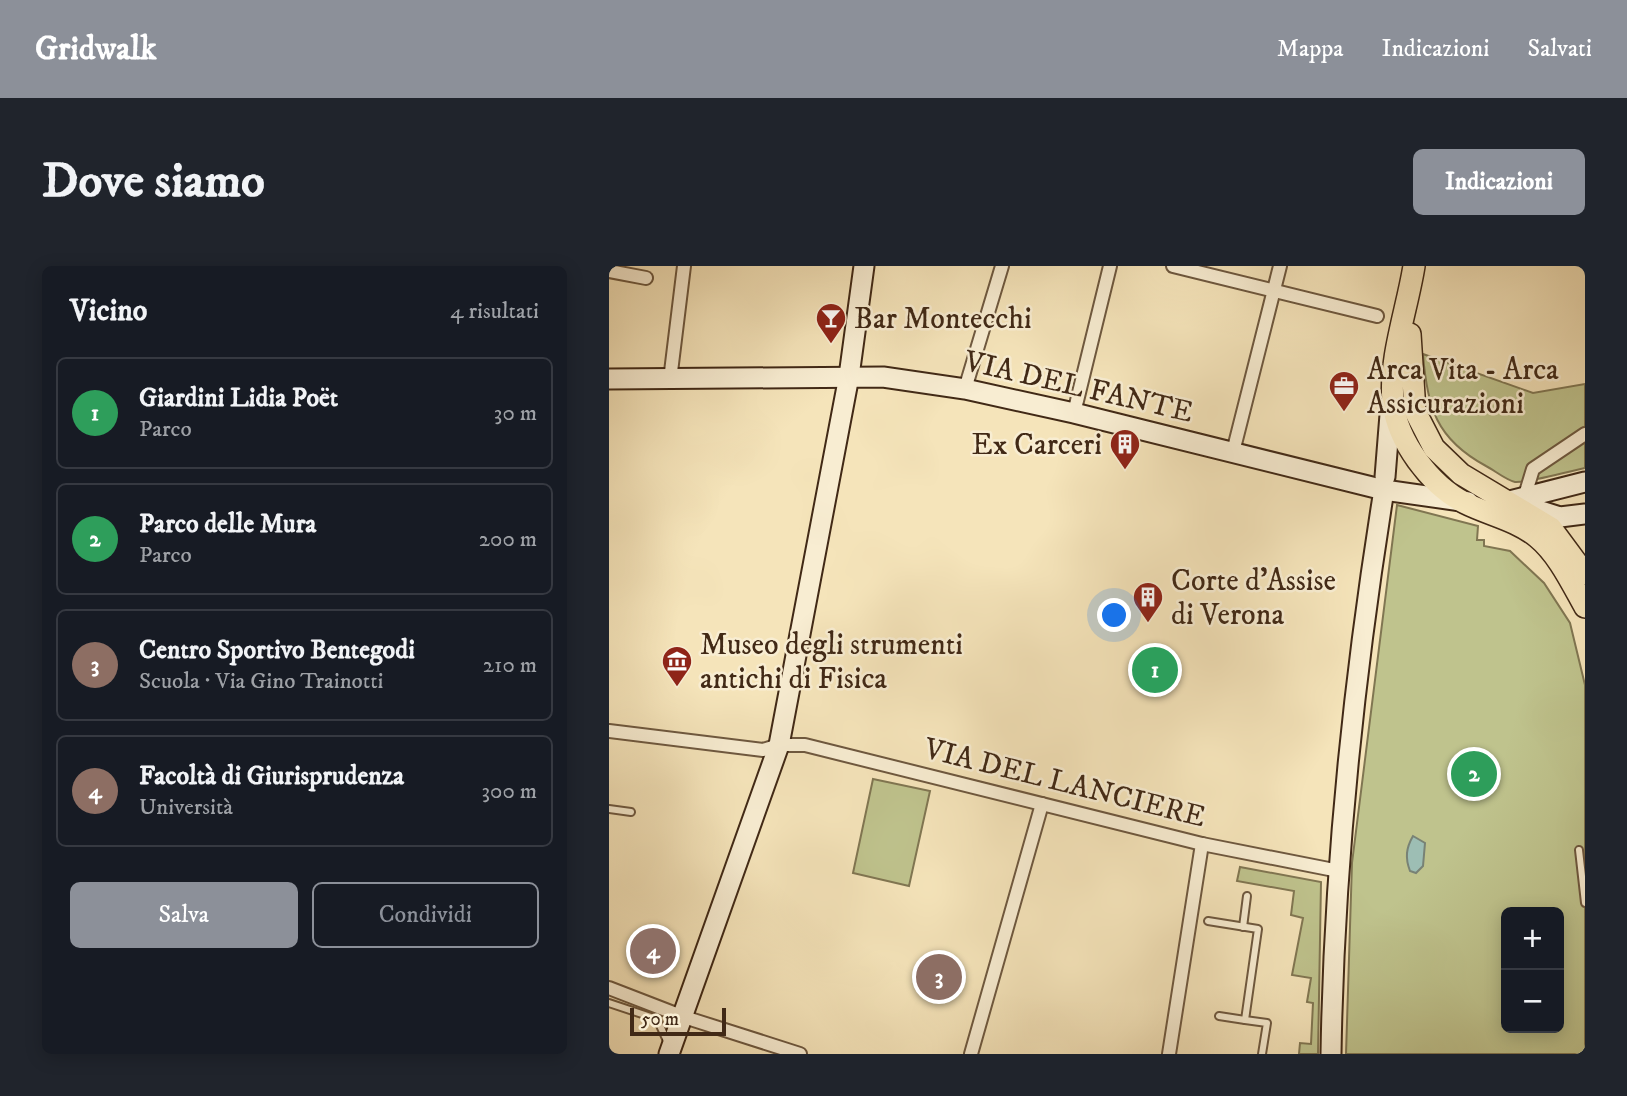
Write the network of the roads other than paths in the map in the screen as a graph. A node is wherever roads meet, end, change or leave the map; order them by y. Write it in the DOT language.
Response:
graph roads {
  1 [pos="684,266"];
  2 [pos="864,266"];
  3 [pos="1002,266"];
  4 [pos="1110,266"];
  5 [pos="1173,266"];
  6 [pos="1280,266"];
  7 [pos="1414,266"];
  8 [pos="609,271"];
  9 [pos="646,278"];
  10 [pos="1274,291"];
  11 [pos="1409,300"];
  12 [pos="1377,316"];
  13 [pos="1393,373"];
  14 [pos="849,376"];
  15 [pos="609,379"];
  16 [pos="670,380"];
  17 [pos="965,389"];
  18 [pos="1074,413"];
  19 [pos="1585,434"];
  20 [pos="1233,452"];
  21 [pos="1585,482"];
  22 [pos="1380,490"];
  23 [pos="1457,497"];
  24 [pos="1516,498"];
  25 [pos="1585,514"];
  26 [pos="1540,539"];
  27 [pos="1585,574"];
  28 [pos="1585,607"];
  29 [pos="609,731"];
  30 [pos="779,745"];
  31 [pos="1042,804"];
  32 [pos="609,809"];
  33 [pos="631,812"];
  34 [pos="1202,844"];
  35 [pos="1579,850"];
  36 [pos="1339,872"];
  37 [pos="1247,896"];
  38 [pos="1585,903"];
  39 [pos="1209,921"];
  40 [pos="1243,927"];
  41 [pos="609,988"];
  42 [pos="609,1003"];
  43 [pos="1219,1016"];
  44 [pos="684,1017"];
  45 [pos="1245,1020"];
  46 [pos="670,1051"];
  47 [pos="800,1054"];
  48 [pos="971,1054"];
  49 [pos="1170,1054"];
  50 [pos="1262,1054"];
  51 [pos="1331,1054"];
  1 -- 16 [label="street"];
  2 -- 14 [label="street"];
  3 -- 17 [label="street"];
  4 -- 18 [label="street"];
  5 -- 10 [label="street"];
  6 -- 10 [label="street"];
  7 -- 11 [label="main road"];
  8 -- 9 [label="street"];
  10 -- 12 [label="street"];
  10 -- 20 [label="street"];
  11 -- 13 [label="main road"];
  11 -- 24 [label="main road"];
  13 -- 22 [label="street"];
  13 -- 23 [label="main road"];
  13 -- 24 [label="street"];
  14 -- 16 [label="street, VIA DEL FANTE"];
  14 -- 17 [label="street, VIA DEL FANTE"];
  14 -- 30 [label="street"];
  15 -- 16 [label="street, VIA DEL FANTE"];
  17 -- 18 [label="street, VIA DEL FANTE"];
  18 -- 20 [label="street, VIA DEL FANTE"];
  19 -- 24 [label="street"];
  20 -- 22 [label="street, VIA DEL FANTE"];
  21 -- 24 [label="street"];
  22 -- 23 [label="street, VIA DEL FANTE"];
  22 -- 36 [label="street"];
  23 -- 24 [label="street, VIA DEL FANTE"];
  23 -- 26 [label="main road"];
  24 -- 25 [label="street"];
  24 -- 26 [label="street"];
  24 -- 27 [label="main road"];
  26 -- 28 [label="main road"];
  29 -- 30 [label="street, VIA DEL LANCIERE"];
  30 -- 31 [label="street, VIA DEL LANCIERE"];
  30 -- 44 [label="street"];
  31 -- 34 [label="street, VIA DEL LANCIERE"];
  31 -- 48 [label="street"];
  32 -- 33 [label="lane"];
  34 -- 36 [label="street, VIA DEL LANCIERE"];
  34 -- 49 [label="street"];
  35 -- 38 [label="lane"];
  36 -- 51 [label="street"];
  37 -- 40 [label="lane"];
  39 -- 40 [label="lane"];
  40 -- 45 [label="lane"];
  41 -- 44 [label="street"];
  42 -- 46 [label="lane"];
  43 -- 45 [label="lane"];
  44 -- 46 [label="street"];
  44 -- 47 [label="street"];
  45 -- 50 [label="lane"];
}
